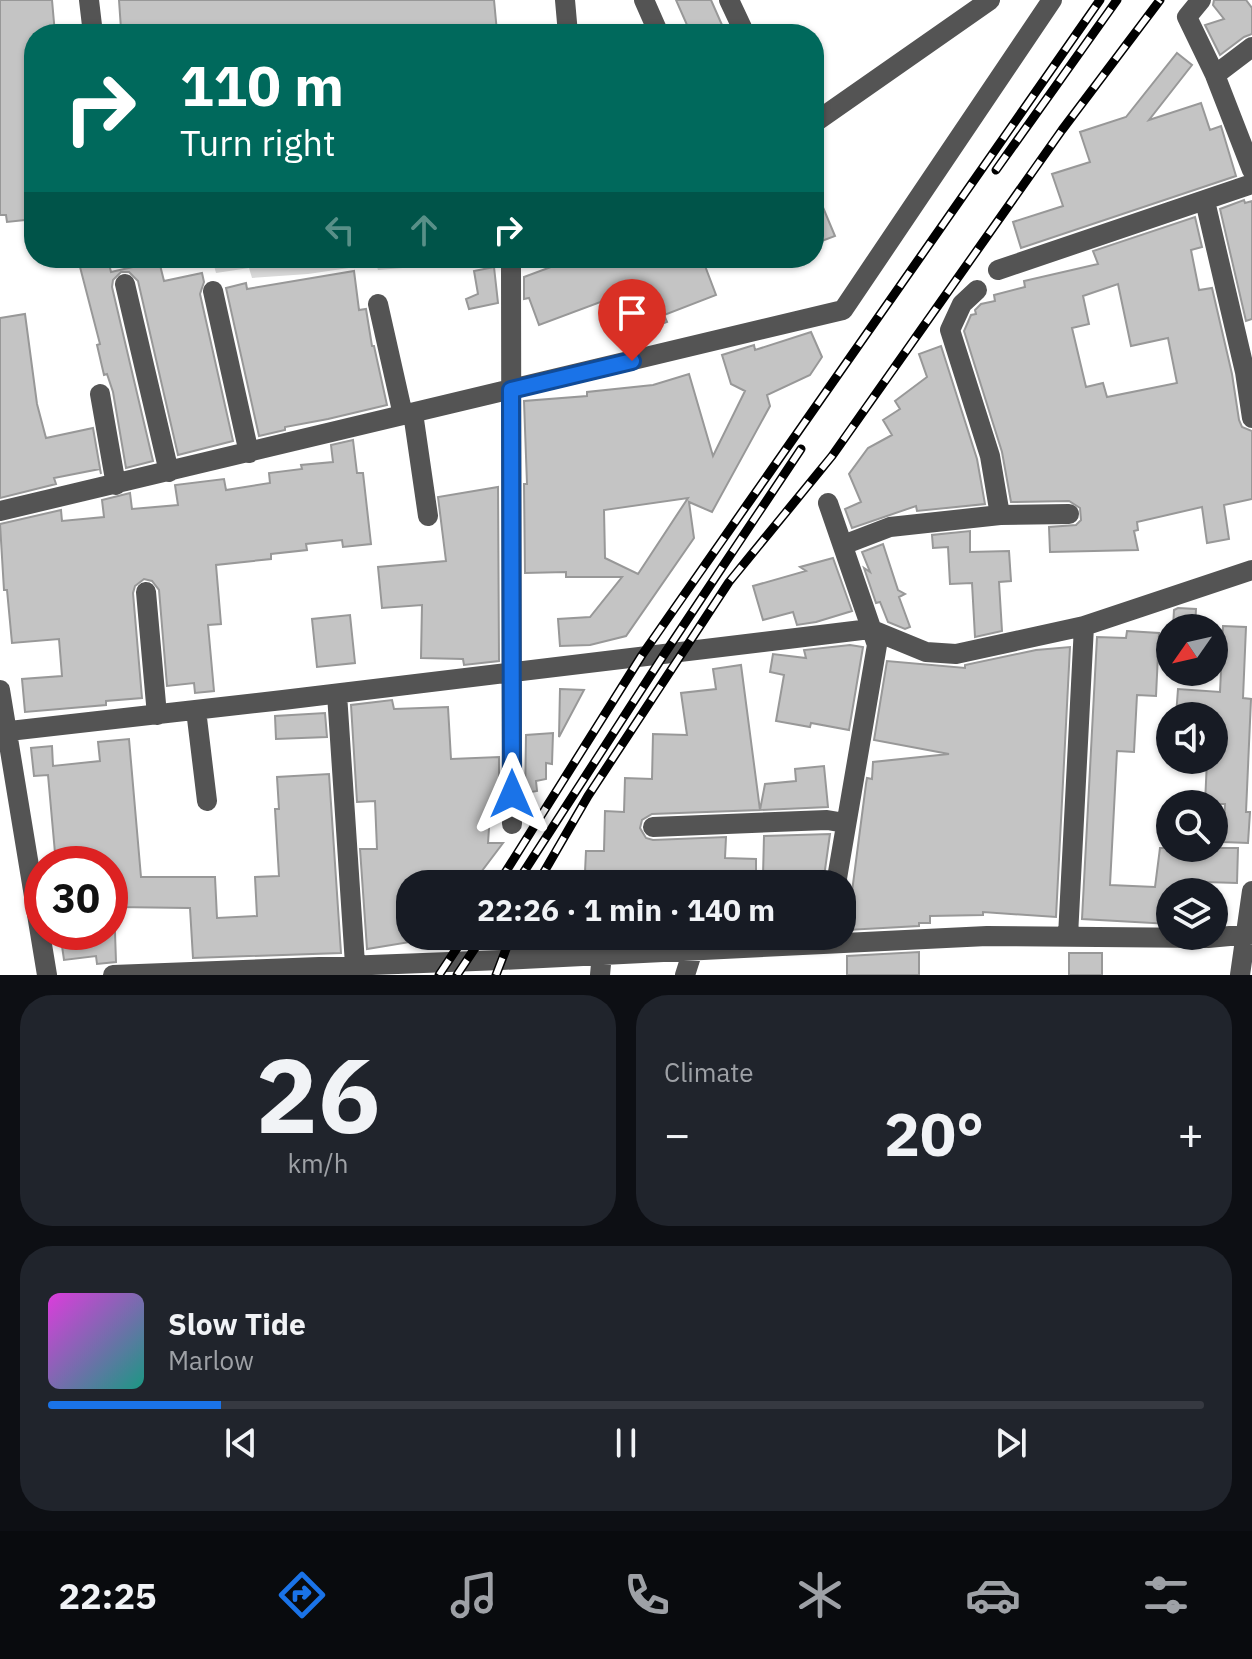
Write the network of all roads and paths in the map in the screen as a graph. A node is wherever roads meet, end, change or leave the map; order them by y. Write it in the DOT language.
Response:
graph roads {
  1 [pos="89,0"];
  2 [pos="565,0"];
  3 [pos="644,0"];
  4 [pos="729,0"];
  5 [pos="990,0"];
  6 [pos="1052,0"];
  7 [pos="1201,0"];
  8 [pos="92,24"];
  9 [pos="567,24"];
  10 [pos="655,24"];
  11 [pos="740,24"];
  12 [pos="1252,47"];
  13 [pos="1215,75"];
  14 [pos="824,116"];
  15 [pos="1252,170"];
  16 [pos="1252,184"];
  17 [pos="1205,201"];
  18 [pos="511,268"];
  19 [pos="998,270"];
  20 [pos="125,284"];
  21 [pos="977,290"];
  22 [pos="213,291"];
  23 [pos="378,304"];
  24 [pos="511,390"];
  25 [pos="100,394"];
  26 [pos="408,414"];
  27 [pos="1252,418"];
  28 [pos="249,453"];
  29 [pos="169,472"];
  30 [pos="116,485"];
  31 [pos="828,503"];
  32 [pos="0,511"];
  33 [pos="1069,514"];
  34 [pos="1000,515"];
  35 [pos="428,516"];
  36 [pos="843,545"];
  37 [pos="1252,570"];
  38 [pos="146,592"];
  39 [pos="1084,626"];
  40 [pos="870,629"];
  41 [pos="512,672"];
  42 [pos="0,690"];
  43 [pos="337,694"];
  44 [pos="196,710"];
  45 [pos="157,715"];
  46 [pos="3,732"];
  47 [pos="207,801"];
  48 [pos="845,823"];
  49 [pos="512,824"];
  50 [pos="653,827"];
  51 [pos="838,870"];
  52 [pos="1252,891"];
  53 [pos="1249,934"];
  54 [pos="1068,936"];
  55 [pos="856,939"];
  56 [pos="693,950"];
  57 [pos="602,953"];
  58 [pos="355,964"];
  59 [pos="531,966"];
  60 [pos="47,975"];
  61 [pos="113,975"];
  62 [pos="600,975"];
  63 [pos="685,975"];
  64 [pos="1240,975"];
  1 -- 8 [label="street"];
  2 -- 9 [label="street"];
  3 -- 10 [label="street"];
  4 -- 11 [label="street"];
  5 -- 14 [label="street"];
  6 -- 24 [label="street"];
  7 -- 13 [label="street"];
  12 -- 13 [label="street"];
  13 -- 15 [label="street"];
  16 -- 17 [label="street"];
  17 -- 19 [label="street"];
  17 -- 27 [label="street"];
  18 -- 24 [label="street"];
  20 -- 29 [label="street"];
  21 -- 34 [label="street"];
  22 -- 28 [label="street"];
  23 -- 26 [label="street"];
  24 -- 26 [label="street"];
  24 -- 41 [label="street"];
  25 -- 30 [label="street"];
  26 -- 28 [label="street"];
  26 -- 35 [label="street"];
  28 -- 29 [label="street"];
  29 -- 30 [label="street"];
  30 -- 32 [label="street"];
  31 -- 36 [label="street"];
  33 -- 34 [label="street"];
  34 -- 36 [label="street"];
  36 -- 40 [label="street"];
  37 -- 39 [label="street"];
  38 -- 45 [label="street"];
  39 -- 40 [label="street"];
  39 -- 54 [label="street"];
  40 -- 41 [label="street"];
  40 -- 48 [label="street"];
  41 -- 43 [label="street"];
  41 -- 49 [label="street"];
  42 -- 46 [label="street"];
  43 -- 44 [label="street"];
  43 -- 58 [label="street"];
  44 -- 45 [label="street"];
  44 -- 47 [label="street"];
  45 -- 46 [label="street"];
  46 -- 60 [label="street"];
  48 -- 50 [label="street"];
  48 -- 51 [label="street"];
  52 -- 53 [label="street"];
  53 -- 54 [label="street"];
  53 -- 64 [label="street"];
  54 -- 55 [label="street"];
  56 -- 57 [label="street"];
  56 -- 63 [label="street"];
  57 -- 59 [label="street"];
  57 -- 62 [label="street"];
  58 -- 59 [label="street"];
  58 -- 61 [label="street"];
}
